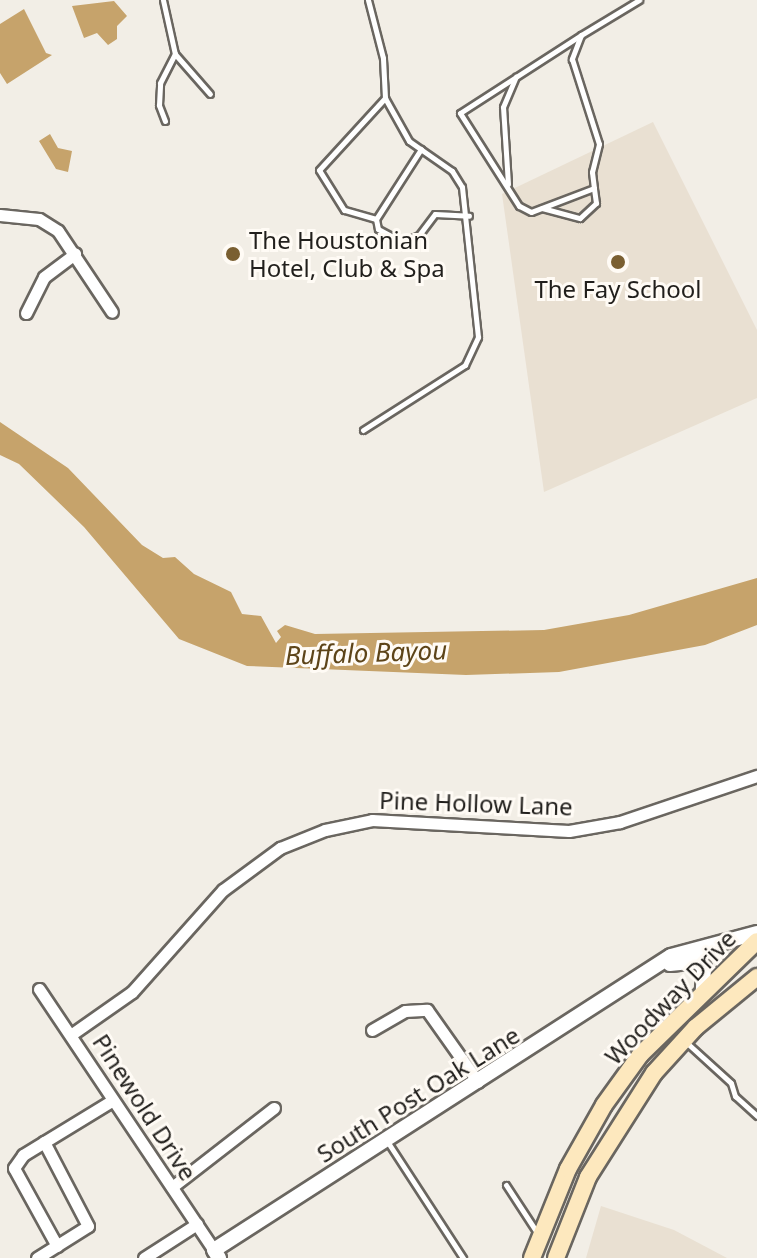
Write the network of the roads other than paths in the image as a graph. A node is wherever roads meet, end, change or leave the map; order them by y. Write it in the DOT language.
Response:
graph roads {
  1 [pos="163,0"];
  2 [pos="368,0"];
  3 [pos="639,0"];
  4 [pos="581,35"];
  5 [pos="175,54"];
  6 [pos="516,76"];
  7 [pos="210,94"];
  8 [pos="385,98"];
  9 [pos="165,121"];
  10 [pos="421,149"];
  11 [pos="508,187"];
  12 [pos="594,188"];
  13 [pos="541,208"];
  14 [pos="0,215"];
  15 [pos="469,216"];
  16 [pos="376,219"];
  17 [pos="75,254"];
  18 [pos="112,312"];
  19 [pos="26,313"];
  20 [pos="363,430"];
  21 [pos="757,776"];
  22 [pos="757,933"];
  23 [pos="757,941"];
  24 [pos="655,970"];
  25 [pos="757,977"];
  26 [pos="39,989"];
  27 [pos="703,990"];
  28 [pos="668,1026"];
  29 [pos="372,1030"];
  30 [pos="72,1034"];
  31 [pos="684,1040"];
  32 [pos="478,1082"];
  33 [pos="113,1100"];
  34 [pos="274,1108"];
  35 [pos="757,1116"];
  36 [pos="386,1140"];
  37 [pos="44,1142"];
  38 [pos="568,1169"];
  39 [pos="588,1177"];
  40 [pos="506,1185"];
  41 [pos="172,1187"];
  42 [pos="197,1224"];
  43 [pos="540,1237"];
  44 [pos="57,1246"];
  45 [pos="216,1254"];
  46 [pos="37,1258"];
  47 [pos="144,1258"];
  48 [pos="463,1258"];
  49 [pos="532,1258"];
  50 [pos="556,1258"];
  1 -- 5 [label="lane"];
  2 -- 8 [label="lane"];
  3 -- 4 [label="lane"];
  4 -- 6 [label="lane"];
  4 -- 12 [label="lane"];
  5 -- 7 [label="lane"];
  5 -- 9 [label="lane"];
  6 -- 11 [label="lane"];
  6 -- 11 [label="lane"];
  8 -- 10 [label="lane"];
  8 -- 16 [label="lane"];
  10 -- 15 [label="lane"];
  10 -- 16 [label="lane"];
  11 -- 13 [label="lane"];
  12 -- 13 [label="lane"];
  12 -- 13 [label="lane"];
  14 -- 17 [label="street"];
  15 -- 16 [label="lane"];
  15 -- 20 [label="lane"];
  17 -- 18 [label="street"];
  17 -- 19 [label="street"];
  21 -- 30 [label="street, Pine Hollow Lane"];
  22 -- 24 [label="street, South Post Oak Lane"];
  23 -- 27 [label="main road, Woodway Drive"];
  24 -- 27 [label="street, South Post Oak Lane"];
  24 -- 32 [label="street, South Post Oak Lane"];
  25 -- 31 [label="main road, Woodway Drive"];
  26 -- 30 [label="street, Pinewold Drive"];
  27 -- 28 [label="main road, Woodway Drive"];
  28 -- 31 [label="main road"];
  28 -- 38 [label="main road, Woodway Drive"];
  29 -- 32 [label="street"];
  30 -- 33 [label="street, Pinewold Drive"];
  31 -- 35 [label="lane"];
  31 -- 39 [label="main road, Woodway Drive"];
  32 -- 36 [label="street, South Post Oak Lane"];
  33 -- 37 [label="street"];
  33 -- 41 [label="street, Pinewold Drive"];
  34 -- 41 [label="street"];
  36 -- 45 [label="street, South Post Oak Lane"];
  36 -- 48 [label="lane"];
  37 -- 44 [label="street"];
  37 -- 44 [label="street"];
  38 -- 39 [label="main road"];
  38 -- 43 [label="main road, Woodway Drive"];
  39 -- 50 [label="main road, Woodway Drive"];
  40 -- 43 [label="lane"];
  41 -- 42 [label="street, Pinewold Drive"];
  42 -- 45 [label="street, Pinewold Drive"];
  42 -- 47 [label="street"];
  43 -- 49 [label="main road, Woodway Drive"];
  44 -- 46 [label="street"];
}
